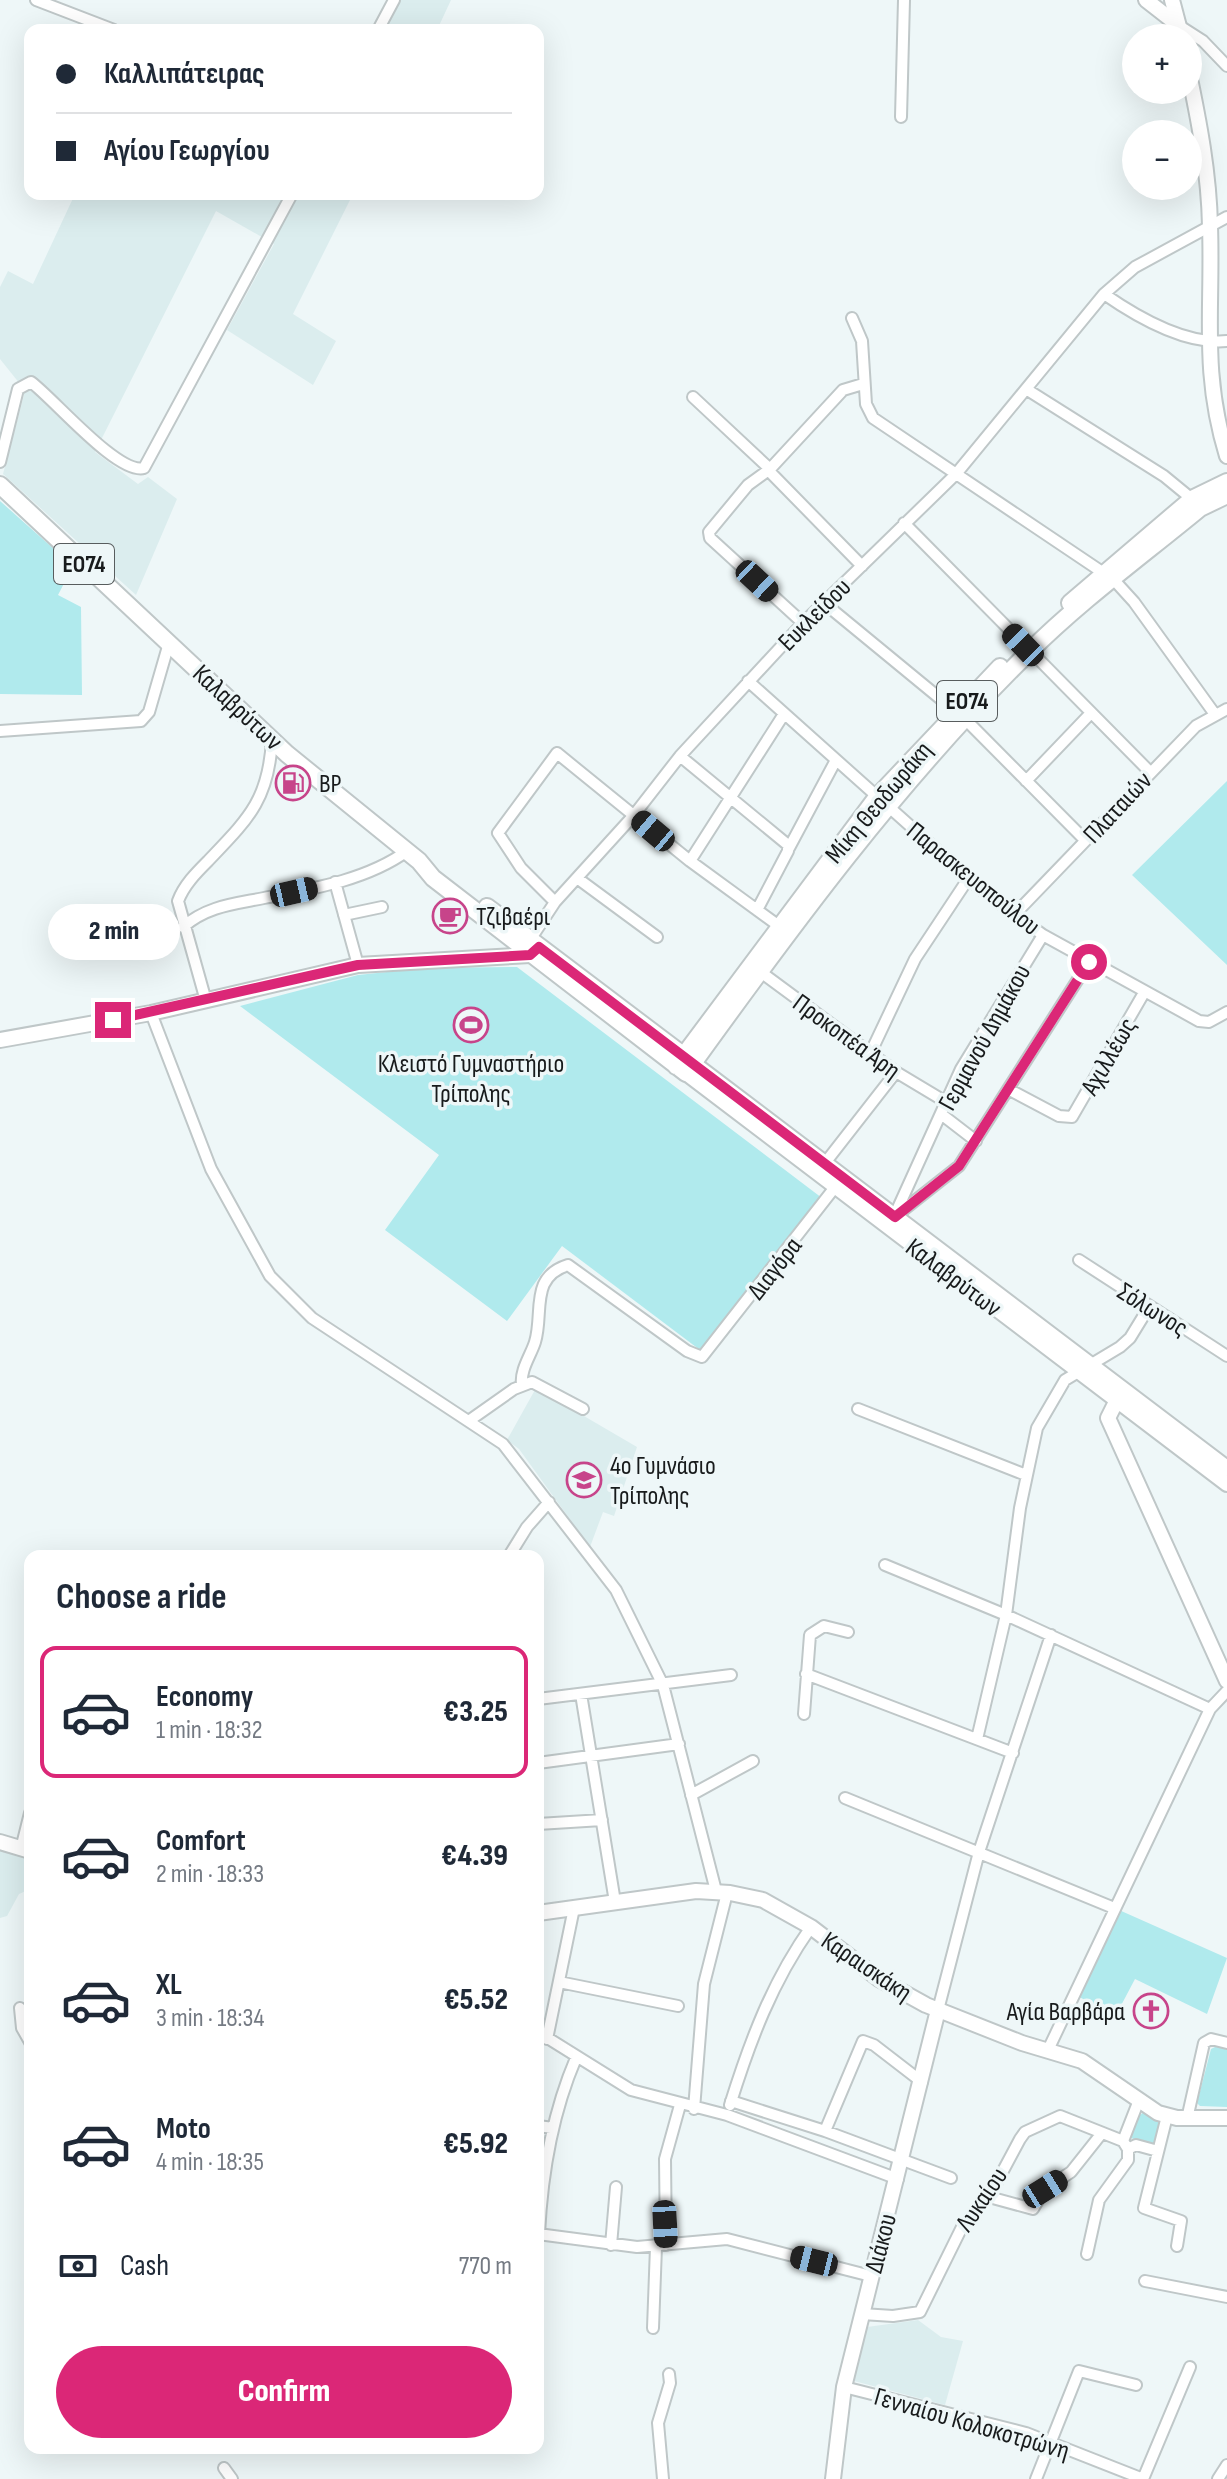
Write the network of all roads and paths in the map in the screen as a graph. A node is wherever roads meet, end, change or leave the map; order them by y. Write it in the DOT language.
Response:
graph roads {
  1 [pos="36,0"];
  2 [pos="394,0"];
  3 [pos="904,0"];
  4 [pos="1146,0"];
  5 [pos="1172,0"];
  6 [pos="98,24"];
  7 [pos="381,24"];
  8 [pos="1172,24"];
  9 [pos="1178,24"];
  10 [pos="1202,41"];
  11 [pos="1227,66"];
  12 [pos="1195,104"];
  13 [pos="901,117"];
  14 [pos="289,200"];
  15 [pos="1227,217"];
  16 [pos="1210,226"];
  17 [pos="1104,294"];
  18 [pos="852,318"];
  19 [pos="1227,341"];
  20 [pos="1208,342"];
  21 [pos="863,384"];
  22 [pos="1026,389"];
  23 [pos="693,397"];
  24 [pos="1227,456"];
  25 [pos="0,462"];
  26 [pos="770,470"];
  27 [pos="956,474"];
  28 [pos="1227,482"];
  29 [pos="0,485"];
  30 [pos="1227,495"];
  31 [pos="1192,499"];
  32 [pos="904,523"];
  33 [pos="862,566"];
  34 [pos="1109,577"];
  35 [pos="824,603"];
  36 [pos="803,623"];
  37 [pos="169,643"];
  38 [pos="1026,648"];
  39 [pos="748,681"];
  40 [pos="1227,709"];
  41 [pos="1091,713"];
  42 [pos="1214,713"];
  43 [pos="784,714"];
  44 [pos="961,715"];
  45 [pos="0,731"];
  46 [pos="272,739"];
  47 [pos="680,756"];
  48 [pos="836,760"];
  49 [pos="1150,772"];
  50 [pos="1026,781"];
  51 [pos="733,798"];
  52 [pos="882,801"];
  53 [pos="634,815"];
  54 [pos="1085,840"];
  55 [pos="789,848"];
  56 [pos="413,856"];
  57 [pos="690,861"];
  58 [pos="577,878"];
  59 [pos="968,879"];
  60 [pos="335,882"];
  61 [pos="555,902"];
  62 [pos="382,907"];
  63 [pos="757,910"];
  64 [pos="344,915"];
  65 [pos="1014,915"];
  66 [pos="779,926"];
  67 [pos="183,927"];
  68 [pos="1043,935"];
  69 [pos="657,937"];
  70 [pos="533,947"];
  71 [pos="1089,962"];
  72 [pos="358,965"];
  73 [pos="755,968"];
  74 [pos="1145,991"];
  75 [pos="206,1001"];
  76 [pos="1227,1012"];
  77 [pos="151,1013"];
  78 [pos="0,1040"];
  79 [pos="870,1054"];
  80 [pos="685,1064"];
  81 [pos="896,1072"];
  82 [pos="1008,1089"];
  83 [pos="946,1102"];
  84 [pos="941,1114"];
  85 [pos="976,1141"];
  86 [pos="825,1163"];
  87 [pos="839,1182"];
  88 [pos="891,1222"];
  89 [pos="1079,1260"];
  90 [pos="1149,1307"];
  91 [pos="1226,1352"];
  92 [pos="1084,1366"];
  93 [pos="522,1384"];
  94 [pos="1119,1395"];
  95 [pos="583,1409"];
  96 [pos="858,1409"];
  97 [pos="470,1420"];
  98 [pos="1227,1468"];
  99 [pos="1026,1475"];
  100 [pos="1227,1484"];
  101 [pos="549,1502"];
  102 [pos="513,1550"];
  103 [pos="885,1565"];
  104 [pos="1006,1615"];
  105 [pos="848,1632"];
  106 [pos="1051,1635"];
  107 [pos="806,1674"];
  108 [pos="731,1675"];
  109 [pos="1227,1681"];
  110 [pos="663,1685"];
  111 [pos="1227,1691"];
  112 [pos="581,1694"];
  113 [pos="544,1698"];
  114 [pos="1210,1709"];
  115 [pos="804,1714"];
  116 [pos="977,1739"];
  117 [pos="679,1744"];
  118 [pos="1013,1753"];
  119 [pos="592,1758"];
  120 [pos="753,1761"];
  121 [pos="544,1762"];
  122 [pos="691,1795"];
  123 [pos="845,1798"];
  124 [pos="602,1820"];
  125 [pos="544,1824"];
  126 [pos="0,1842"];
  127 [pos="24,1850"];
  128 [pos="979,1852"];
  129 [pos="721,1892"];
  130 [pos="615,1902"];
  131 [pos="574,1908"];
  132 [pos="1114,1908"];
  133 [pos="544,1912"];
  134 [pos="811,1927"];
  135 [pos="559,1982"];
  136 [pos="678,2006"];
  137 [pos="20,2008"];
  138 [pos="938,2010"];
  139 [pos="24,2032"];
  140 [pos="544,2033"];
  141 [pos="544,2037"];
  142 [pos="1227,2043"];
  143 [pos="1048,2050"];
  144 [pos="576,2058"];
  145 [pos="922,2082"];
  146 [pos="1139,2100"];
  147 [pos="731,2101"];
  148 [pos="680,2105"];
  149 [pos="694,2109"];
  150 [pos="727,2115"];
  151 [pos="1167,2116"];
  152 [pos="1227,2118"];
  153 [pos="1187,2119"];
  154 [pos="544,2127"];
  155 [pos="553,2128"];
  156 [pos="825,2131"];
  157 [pos="1102,2133"];
  158 [pos="1126,2145"];
  159 [pos="1158,2151"];
  160 [pos="902,2160"];
  161 [pos="951,2178"];
  162 [pos="898,2179"];
  163 [pos="616,2187"];
  164 [pos="544,2196"];
  165 [pos="989,2197"];
  166 [pos="544,2235"];
  167 [pos="611,2245"];
  168 [pos="661,2246"];
  169 [pos="1177,2246"];
  170 [pos="1087,2254"];
  171 [pos="871,2276"];
  172 [pos="1145,2281"];
  173 [pos="1227,2297"];
  174 [pos="862,2314"];
  175 [pos="653,2328"];
  176 [pos="1190,2367"];
  177 [pos="669,2374"];
  178 [pos="1136,2385"];
  179 [pos="844,2387"];
  180 [pos="1049,2441"];
  181 [pos="1227,2465"];
  182 [pos="1117,2467"];
  183 [pos="224,2468"];
  184 [pos="232,2479"];
  185 [pos="663,2479"];
  186 [pos="833,2479"];
  187 [pos="1036,2479"];
  188 [pos="1112,2479"];
  189 [pos="1143,2479"];
  190 [pos="1218,2479"];
  1 -- 6 [label="street"];
  2 -- 7 [label="street"];
  3 -- 13 [label="street"];
  4 -- 8 [label="street"];
  5 -- 9 [label="street"];
  10 -- 11 [label="street"];
  12 -- 16 [label="street"];
  14 -- 25 [label="street"];
  15 -- 16 [label="street, Ευκλείδου"];
  16 -- 17 [label="street, Ευκλείδου"];
  16 -- 20 [label="street"];
  17 -- 20 [label="street"];
  17 -- 22 [label="street, Ευκλείδου"];
  18 -- 21 [label="street"];
  19 -- 20 [label="street"];
  20 -- 24 [label="street"];
  21 -- 26 [label="street"];
  21 -- 27 [label="street"];
  22 -- 27 [label="street, Ευκλείδου"];
  22 -- 31 [label="street"];
  23 -- 26 [label="street"];
  26 -- 33 [label="street"];
  26 -- 36 [label="street"];
  27 -- 32 [label="street, Ευκλείδου"];
  27 -- 34 [label="street"];
  28 -- 31 [label="main road, Μίκη Θεοδωράκη / ΕΟ74"];
  29 -- 37 [label="main road, ΕΟ74"];
  30 -- 34 [label="main road, Μίκη Θεοδωράκη / ΕΟ74"];
  31 -- 34 [label="main road, Μίκη Θεοδωράκη / ΕΟ74"];
  32 -- 33 [label="street, Ευκλείδου"];
  32 -- 38 [label="street"];
  33 -- 35 [label="street, Ευκλείδου"];
  34 -- 38 [label="main road, Μίκη Θεοδωράκη / ΕΟ74"];
  34 -- 42 [label="street"];
  35 -- 36 [label="street, Ευκλείδου"];
  35 -- 44 [label="street"];
  36 -- 39 [label="street, Ευκλείδου"];
  37 -- 45 [label="street"];
  37 -- 46 [label="main road, Καλαβρύτων / ΕΟ74"];
  38 -- 41 [label="street"];
  38 -- 44 [label="main road, Μίκη Θεοδωράκη / ΕΟ74"];
  39 -- 43 [label="street, Παρασκευοπούλου"];
  39 -- 47 [label="street, Ευκλείδου"];
  40 -- 42 [label="street, Πλαταιών"];
  41 -- 49 [label="street"];
  41 -- 50 [label="street"];
  42 -- 49 [label="street, Πλαταιών"];
  43 -- 48 [label="street, Παρασκευοπούλου"];
  43 -- 51 [label="street"];
  44 -- 50 [label="street"];
  44 -- 52 [label="main road, Μίκη Θεοδωράκη / ΕΟ74"];
  46 -- 56 [label="main road, Καλαβρύτων / ΕΟ74"];
  46 -- 67 [label="street"];
  47 -- 51 [label="street"];
  47 -- 53 [label="street, Ευκλείδου"];
  48 -- 52 [label="street, Παρασκευοπούλου"];
  48 -- 55 [label="street"];
  49 -- 54 [label="street, Πλαταιών"];
  50 -- 54 [label="street"];
  51 -- 55 [label="street"];
  51 -- 57 [label="street"];
  52 -- 59 [label="street, Παρασκευοπούλου"];
  52 -- 66 [label="main road, Μίκη Θεοδωράκη / ΕΟ74"];
  52 -- 73 [label="main road, Μίκη Θεοδωράκη / ΕΟ74"];
  53 -- 57 [label="street"];
  53 -- 58 [label="street, Ευκλείδου"];
  53 -- 61 [label="street"];
  54 -- 65 [label="street, Πλαταιών"];
  55 -- 63 [label="street"];
  56 -- 60 [label="street"];
  56 -- 70 [label="main road, Καλαβρύτων / ΕΟ74"];
  57 -- 63 [label="street"];
  58 -- 61 [label="street, Ευκλείδου"];
  58 -- 69 [label="street"];
  59 -- 65 [label="street, Παρασκευοπούλου"];
  59 -- 79 [label="street"];
  60 -- 64 [label="street"];
  60 -- 67 [label="street"];
  61 -- 70 [label="street, Ευκλείδου"];
  62 -- 64 [label="street"];
  63 -- 66 [label="street"];
  64 -- 72 [label="street"];
  65 -- 68 [label="street, Παρασκευοπούλου"];
  66 -- 73 [label="main road, Μίκη Θεοδωράκη / ΕΟ74"];
  67 -- 75 [label="street"];
  68 -- 71 [label="street, Παρασκευοπούλου"];
  68 -- 83 [label="street, Γερμανού Δημάκου"];
  70 -- 72 [label="street"];
  70 -- 80 [label="main road, Καλαβρύτων / ΕΟ74"];
  71 -- 74 [label="street, Παρασκευοπούλου"];
  71 -- 82 [label="street"];
  72 -- 75 [label="street"];
  73 -- 79 [label="street, Προκοπέα Άρη"];
  73 -- 80 [label="main road, Μίκη Θεοδωράκη / ΕΟ74"];
  74 -- 76 [label="street, Παρασκευοπούλου"];
  74 -- 82 [label="street, Αχιλλέως"];
  75 -- 77 [label="street"];
  77 -- 78 [label="street"];
  77 -- 97 [label="street"];
  79 -- 81 [label="street, Προκοπέα Άρη"];
  80 -- 86 [label="street, Καλαβρύτων"];
  80 -- 87 [label="street, Καλαβρύτων"];
  81 -- 83 [label="street, Προκοπέα Άρη"];
  81 -- 86 [label="street"];
  82 -- 85 [label="street"];
  83 -- 84 [label="street, Γερμανού Δημάκου"];
  84 -- 85 [label="street"];
  84 -- 88 [label="street, Γερμανού Δημάκου"];
  85 -- 88 [label="street"];
  86 -- 87 [label="street, Καλαβρύτων"];
  87 -- 88 [label="street, Καλαβρύτων"];
  87 -- 93 [label="street, Διαγόρα"];
  88 -- 92 [label="street, Καλαβρύτων"];
  89 -- 90 [label="street, Σόλωνος"];
  90 -- 91 [label="street, Σόλωνος"];
  90 -- 92 [label="street"];
  92 -- 94 [label="street, Καλαβρύτων"];
  92 -- 99 [label="street"];
  93 -- 95 [label="street"];
  93 -- 97 [label="street"];
  94 -- 98 [label="street, Καλαβρύτων"];
  94 -- 100 [label="street, Καλαβρύτων"];
  94 -- 109 [label="street"];
  96 -- 99 [label="street"];
  97 -- 101 [label="street"];
  99 -- 104 [label="street"];
  101 -- 102 [label="street"];
  101 -- 110 [label="street"];
  103 -- 104 [label="street"];
  104 -- 106 [label="street"];
  104 -- 116 [label="street"];
  105 -- 107 [label="street"];
  106 -- 114 [label="street"];
  106 -- 118 [label="street"];
  107 -- 115 [label="street"];
  107 -- 116 [label="street"];
  108 -- 110 [label="street"];
  110 -- 112 [label="street"];
  110 -- 117 [label="street"];
  111 -- 114 [label="street"];
  112 -- 113 [label="street"];
  112 -- 119 [label="street"];
  114 -- 132 [label="street"];
  116 -- 118 [label="street"];
  117 -- 119 [label="street"];
  117 -- 122 [label="street"];
  118 -- 128 [label="street"];
  119 -- 121 [label="street"];
  119 -- 124 [label="street"];
  120 -- 122 [label="street"];
  122 -- 129 [label="street"];
  123 -- 128 [label="street"];
  124 -- 125 [label="street"];
  124 -- 130 [label="street"];
  126 -- 127 [label="street"];
  128 -- 132 [label="street"];
  128 -- 138 [label="street"];
  129 -- 130 [label="street, Καραισκάκη"];
  129 -- 134 [label="street, Καραισκάκη"];
  129 -- 149 [label="street"];
  130 -- 131 [label="street, Καραισκάκη"];
  131 -- 133 [label="street, Καραισκάκη"];
  131 -- 135 [label="street"];
  132 -- 143 [label="street"];
  134 -- 138 [label="street, Καραισκάκη"];
  134 -- 147 [label="street"];
  135 -- 136 [label="street"];
  135 -- 140 [label="street"];
  137 -- 139 [label="street"];
  138 -- 143 [label="street, Καραισκάκη"];
  138 -- 145 [label="street, Διάκου"];
  141 -- 144 [label="street"];
  142 -- 153 [label="street"];
  143 -- 146 [label="street, Καραισκάκη"];
  144 -- 148 [label="street"];
  144 -- 155 [label="street"];
  145 -- 156 [label="street"];
  145 -- 160 [label="street, Διάκου"];
  146 -- 151 [label="street, Καραισκάκη"];
  146 -- 158 [label="street"];
  147 -- 150 [label="street"];
  147 -- 156 [label="street"];
  148 -- 149 [label="street"];
  148 -- 168 [label="street"];
  149 -- 150 [label="street"];
  150 -- 162 [label="street"];
  151 -- 153 [label="street, Καραισκάκη"];
  151 -- 159 [label="street"];
  152 -- 153 [label="street, Καραισκάκη"];
  154 -- 155 [label="street"];
  155 -- 164 [label="street"];
  156 -- 160 [label="street"];
  157 -- 158 [label="street, Λυκαίου"];
  157 -- 165 [label="street"];
  157 -- 165 [label="street, Λυκαίου"];
  158 -- 159 [label="street, Λυκαίου"];
  158 -- 170 [label="street"];
  159 -- 169 [label="street"];
  160 -- 161 [label="street"];
  160 -- 162 [label="street, Διάκου"];
  162 -- 171 [label="street, Διάκου"];
  163 -- 167 [label="street"];
  165 -- 174 [label="street, Λυκαίου"];
  166 -- 167 [label="street"];
  167 -- 168 [label="street"];
  168 -- 171 [label="street"];
  168 -- 175 [label="street"];
  171 -- 174 [label="street, Διάκου"];
  172 -- 173 [label="street"];
  174 -- 179 [label="street, Διάκου"];
  176 -- 189 [label="street"];
  177 -- 185 [label="street"];
  178 -- 180 [label="street"];
  179 -- 180 [label="street, Γενναίου Κολοκοτρώνη"];
  179 -- 186 [label="street, Διάκου"];
  180 -- 182 [label="street, Γενναίου Κολοκοτρώνη"];
  180 -- 187 [label="street"];
  181 -- 190 [label="street"];
  182 -- 188 [label="street"];
  182 -- 189 [label="street, Γενναίου Κολοκοτρώνη"];
  183 -- 184 [label="street"];
}
